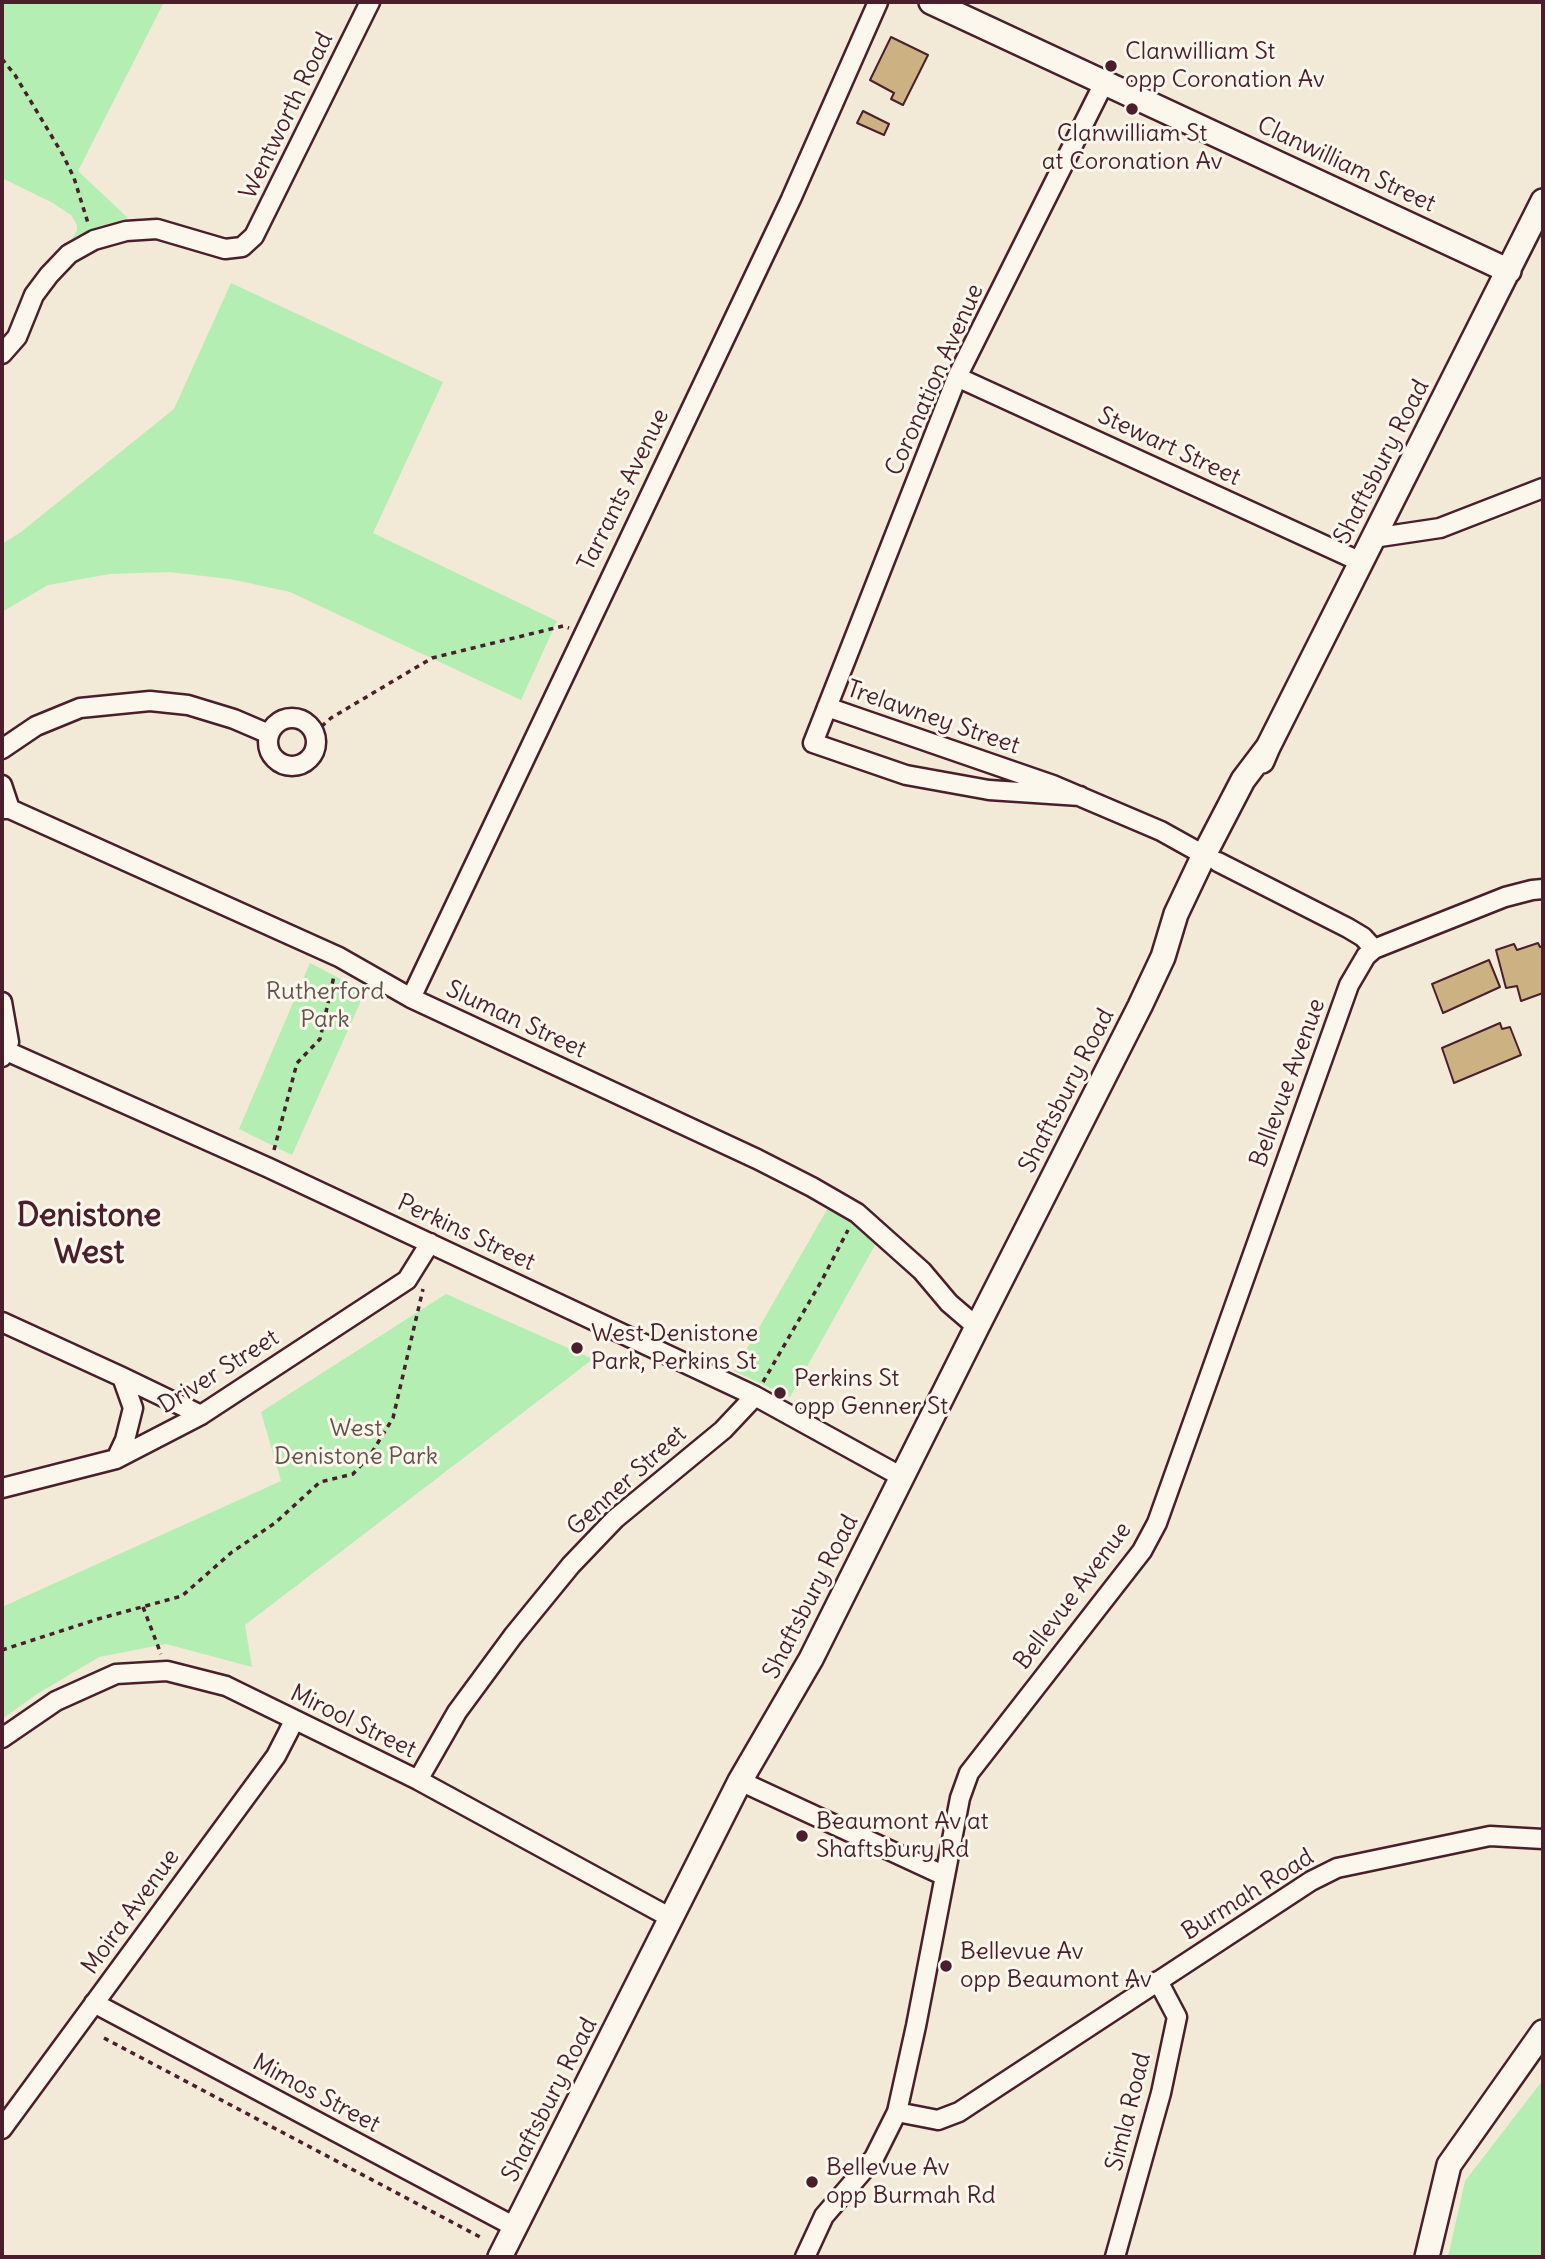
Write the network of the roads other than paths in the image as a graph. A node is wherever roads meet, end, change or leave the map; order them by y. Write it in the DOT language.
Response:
graph roads {
  1 [pos="370,2"];
  2 [pos="878,2"];
  3 [pos="931,2"];
  4 [pos="1105,81"];
  5 [pos="1543,201"];
  6 [pos="1509,271"];
  7 [pos="2,354"];
  8 [pos="957,377"];
  9 [pos="1543,488"];
  10 [pos="1373,538"];
  11 [pos="1361,562"];
  12 [pos="827,707"];
  13 [pos="269,734"];
  14 [pos="2,749"];
  15 [pos="2,785"];
  16 [pos="1080,796"];
  17 [pos="6,809"];
  18 [pos="1211,859"];
  19 [pos="1543,889"];
  20 [pos="1374,949"];
  21 [pos="411,998"];
  22 [pos="2,1002"];
  23 [pos="3,1053"];
  24 [pos="429,1243"];
  25 [pos="2,1322"];
  26 [pos="977,1327"];
  27 [pos="122,1377"];
  28 [pos="755,1396"];
  29 [pos="201,1415"];
  30 [pos="116,1459"];
  31 [pos="902,1477"];
  32 [pos="2,1488"];
  33 [pos="294,1721"];
  34 [pos="2,1738"];
  35 [pos="418,1780"];
  36 [pos="740,1781"];
  37 [pos="1543,1839"];
  38 [pos="945,1877"];
  39 [pos="671,1918"];
  40 [pos="1158,1981"];
  41 [pos="94,2003"];
  42 [pos="1543,2032"];
  43 [pos="897,2112"];
  44 [pos="2,2129"];
  45 [pos="515,2227"];
  46 [pos="500,2257"];
  47 [pos="805,2257"];
  48 [pos="1115,2257"];
  49 [pos="1427,2257"];
  1 -- 7 [label="street, Wentworth Road"];
  2 -- 21 [label="street, Tarrants Avenue"];
  3 -- 4 [label="street, Clanwilliam Street"];
  4 -- 6 [label="street, Clanwilliam Street"];
  4 -- 8 [label="street, Coronation Avenue"];
  5 -- 6 [label="street, Shaftsbury Road"];
  6 -- 10 [label="street, Shaftsbury Road"];
  8 -- 11 [label="street, Stewart Street"];
  8 -- 12 [label="street, Coronation Avenue"];
  9 -- 10 [label="street"];
  10 -- 11 [label="street, Shaftsbury Road"];
  11 -- 18 [label="street, Shaftsbury Road"];
  12 -- 16 [label="street, Trelawney Street"];
  12 -- 16 [label="street, Trelawney Street"];
  13 -- 13 [label="street"];
  13 -- 14 [label="street"];
  15 -- 17 [label="street"];
  16 -- 18 [label="street, Trelawney Street"];
  17 -- 21 [label="street, Sluman Street"];
  18 -- 20 [label="street, Trelawney Street"];
  18 -- 26 [label="street, Shaftsbury Road"];
  19 -- 20 [label="street"];
  20 -- 38 [label="street, Bellevue Avenue"];
  21 -- 26 [label="street, Sluman Street"];
  22 -- 23 [label="street"];
  23 -- 24 [label="street, Perkins Street"];
  24 -- 28 [label="street, Perkins Street"];
  24 -- 29 [label="street, Driver Street"];
  25 -- 27 [label="street"];
  26 -- 31 [label="street, Shaftsbury Road"];
  27 -- 29 [label="street"];
  27 -- 30 [label="street"];
  28 -- 31 [label="street, Perkins Street"];
  28 -- 35 [label="street, Genner Street"];
  29 -- 30 [label="street, Driver Street"];
  30 -- 32 [label="street, Driver Street"];
  31 -- 36 [label="street, Shaftsbury Road"];
  33 -- 34 [label="street, Mirool Street"];
  33 -- 35 [label="street, Mirool Street"];
  33 -- 41 [label="street, Moira Avenue"];
  35 -- 39 [label="street, Mirool Street"];
  36 -- 38 [label="street"];
  36 -- 39 [label="street, Shaftsbury Road"];
  37 -- 40 [label="street, Burmah Road"];
  38 -- 43 [label="street, Bellevue Avenue"];
  39 -- 45 [label="street, Shaftsbury Road"];
  40 -- 43 [label="street, Burmah Road"];
  40 -- 48 [label="street, Simla Road"];
  41 -- 44 [label="street, Moira Avenue"];
  41 -- 45 [label="street, Mimos Street"];
  42 -- 49 [label="street"];
  43 -- 47 [label="street, Bellevue Avenue"];
  45 -- 46 [label="street, Shaftsbury Road"];
}
